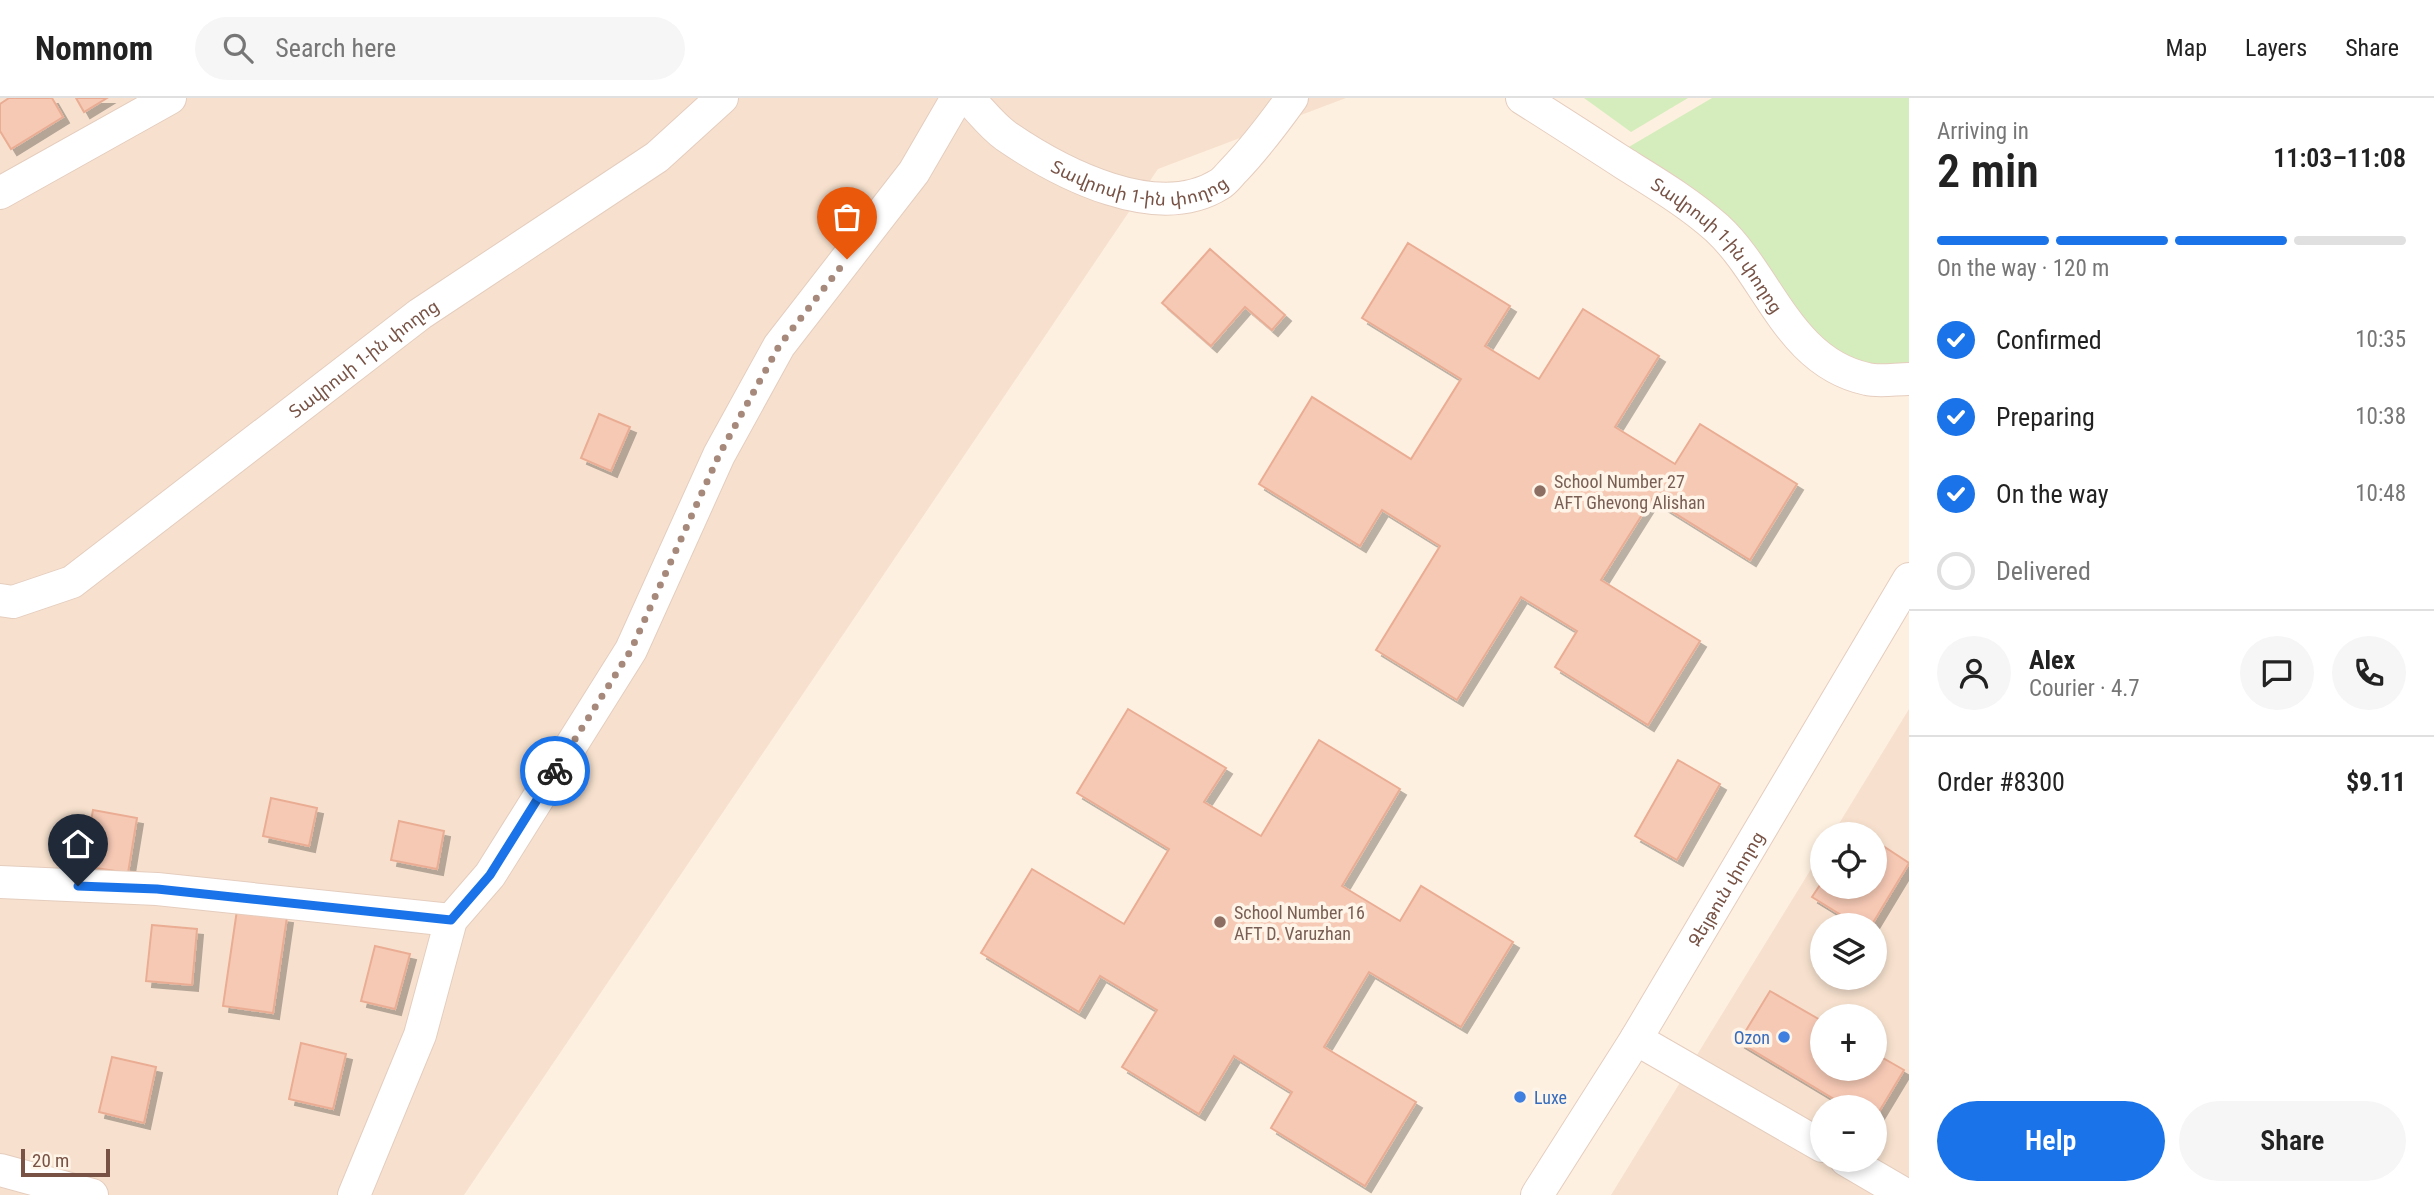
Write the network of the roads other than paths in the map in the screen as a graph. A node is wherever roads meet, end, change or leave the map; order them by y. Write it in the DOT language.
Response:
graph roads {
  1 [pos="170,98"];
  2 [pos="722,98"];
  3 [pos="957,98"];
  4 [pos="968,98"];
  5 [pos="1292,98"];
  6 [pos="1522,98"];
  7 [pos="0,193"];
  8 [pos="1909,379"];
  9 [pos="1909,579"];
  10 [pos="0,600"];
  11 [pos="0,882"];
  12 [pos="451,920"];
  13 [pos="1636,1039"];
  14 [pos="1810,1139"];
  15 [pos="0,1170"];
  16 [pos="1867,1172"];
  17 [pos="92,1195"];
  18 [pos="354,1195"];
  19 [pos="1537,1195"];
  20 [pos="1906,1195"];
  1 -- 7 [label="street"];
  2 -- 10 [label="street, Տավրոսի 1-ին փողոց"];
  3 -- 12 [label="street"];
  4 -- 5 [label="street, Տավրոսի 1-ին փողոց"];
  6 -- 8 [label="street, Տավրոսի 1-ին փողոց"];
  9 -- 13 [label="street, Զեյթուն փողոց"];
  11 -- 12 [label="street"];
  12 -- 18 [label="street"];
  13 -- 14 [label="street"];
  13 -- 19 [label="street, Զեյթուն փողոց"];
  15 -- 17 [label="street"];
  16 -- 20 [label="street"];
}
